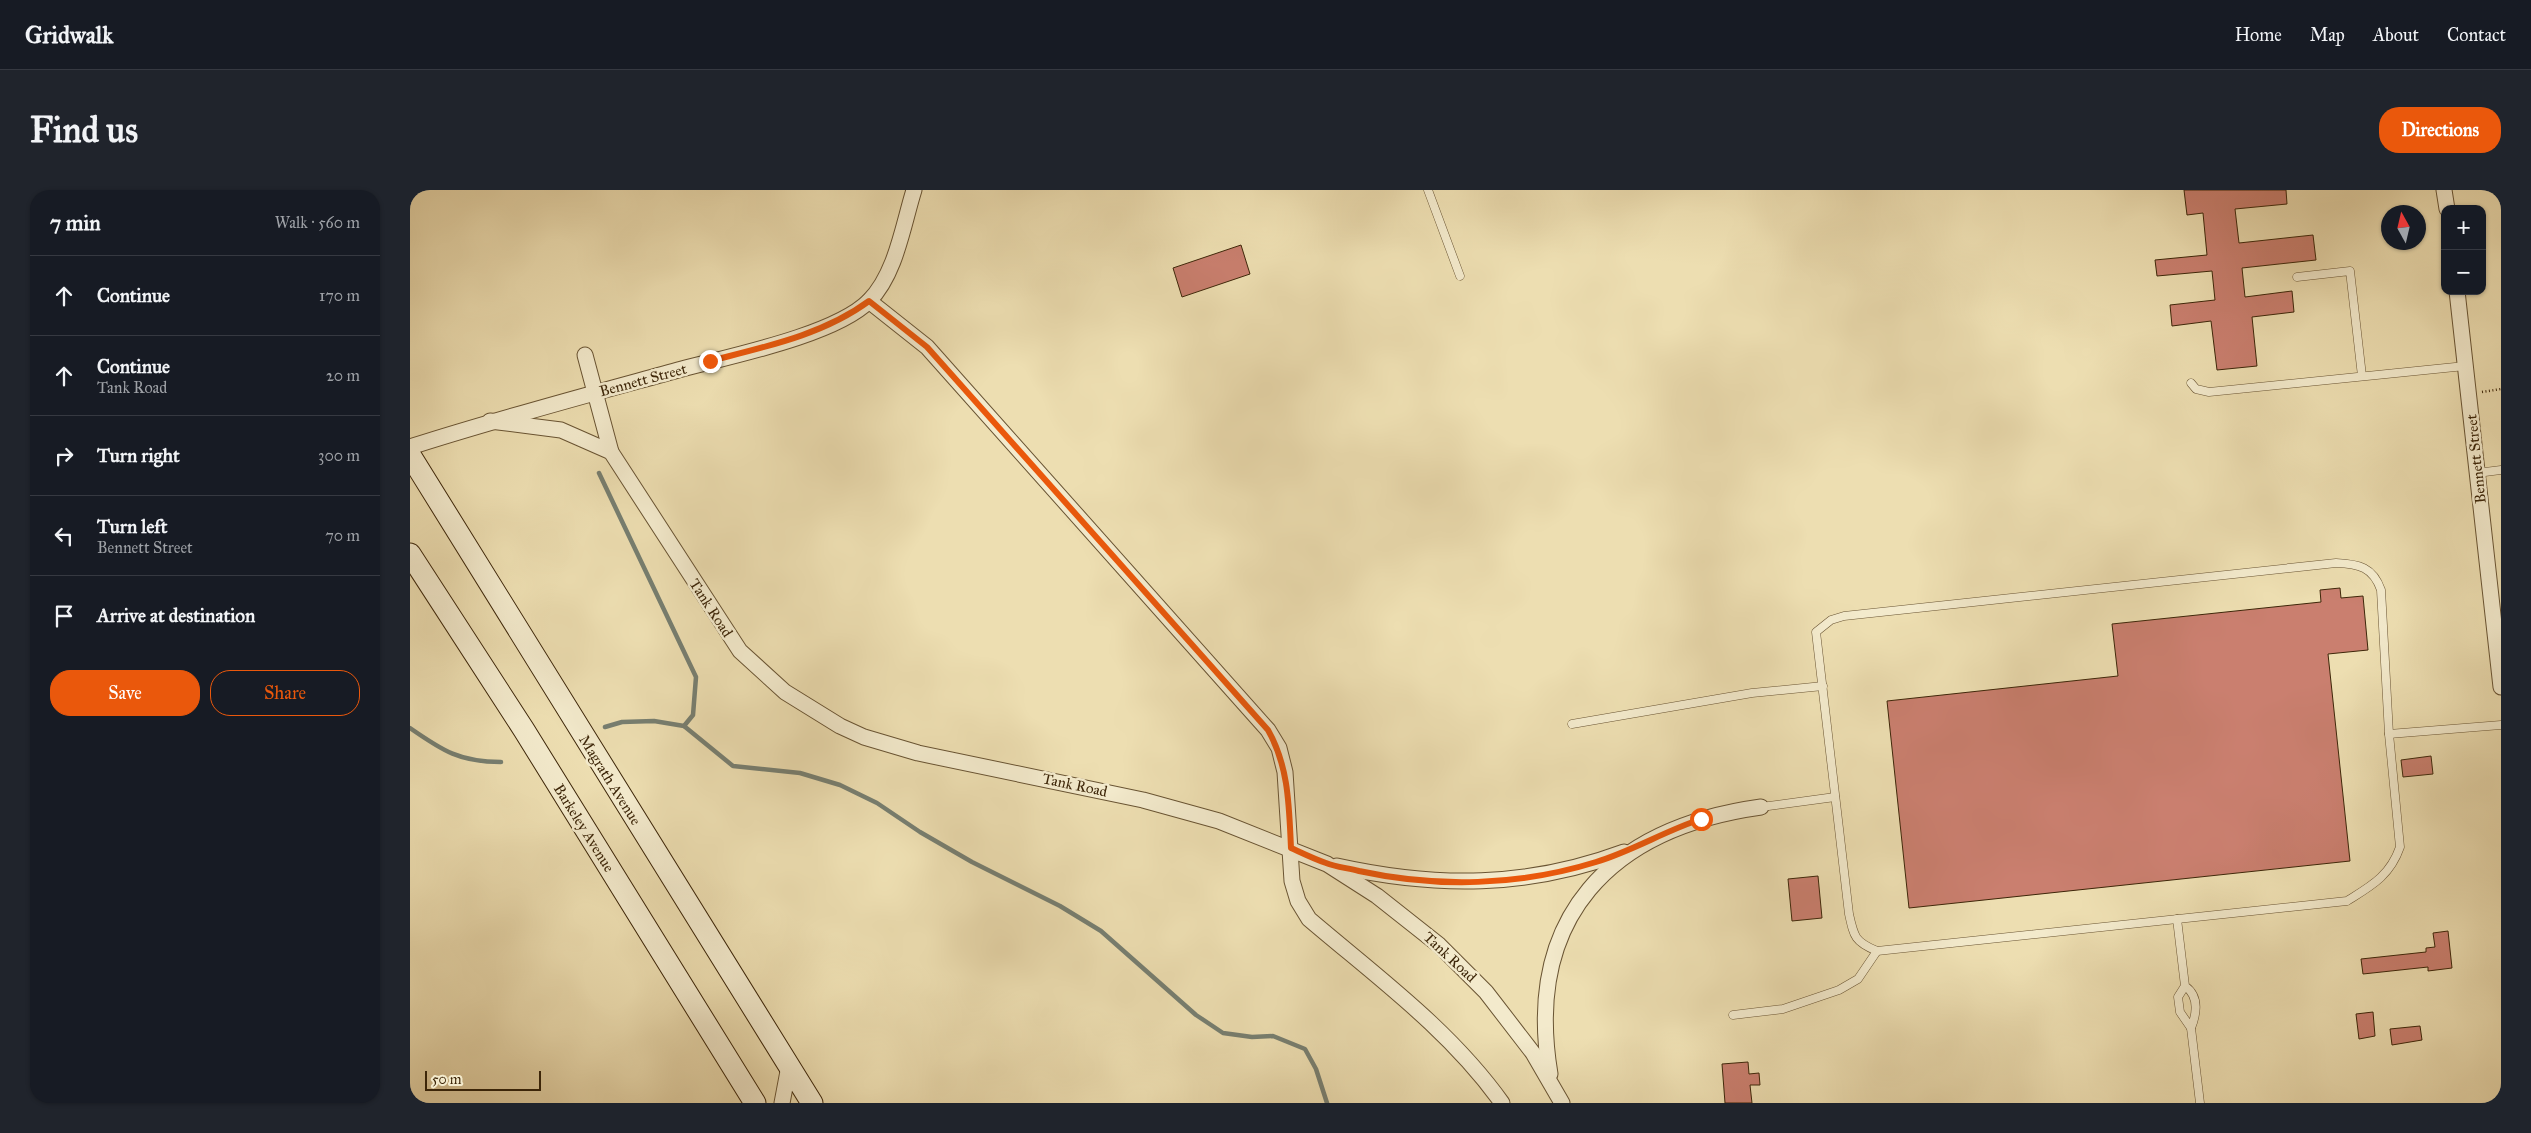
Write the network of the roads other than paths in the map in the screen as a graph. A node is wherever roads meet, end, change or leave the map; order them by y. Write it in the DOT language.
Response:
graph roads {
  1 [pos="914,190"];
  2 [pos="1428,190"];
  3 [pos="2444,190"];
  4 [pos="2446,205"];
  5 [pos="1460,276"];
  6 [pos="2298,277"];
  7 [pos="2457,295"];
  8 [pos="869,301"];
  9 [pos="585,355"];
  10 [pos="2466,366"];
  11 [pos="2362,376"];
  12 [pos="2191,382"];
  13 [pos="595,393"];
  14 [pos="490,421"];
  15 [pos="410,447"];
  16 [pos="611,452"];
  17 [pos="410,455"];
  18 [pos="2501,470"];
  19 [pos="2477,472"];
  20 [pos="410,554"];
  21 [pos="1823,686"];
  22 [pos="2501,687"];
  23 [pos="1572,724"];
  24 [pos="2501,725"];
  25 [pos="2389,734"];
  26 [pos="1835,797"];
  27 [pos="1761,807"];
  28 [pos="1291,848"];
  29 [pos="1634,848"];
  30 [pos="1327,864"];
  31 [pos="2177,919"];
  32 [pos="1877,951"];
  33 [pos="2184,986"];
  34 [pos="1733,1015"];
  35 [pos="2191,1028"];
  36 [pos="790,1066"];
  37 [pos="1551,1080"];
  38 [pos="754,1103"];
  39 [pos="782,1103"];
  40 [pos="812,1103"];
  41 [pos="1502,1103"];
  42 [pos="1562,1103"];
  43 [pos="2200,1103"];
  1 -- 8 [label="street, Bennett Street"];
  2 -- 5 [label="lane"];
  3 -- 4 [label="street"];
  6 -- 11 [label="lane"];
  7 -- 10 [label="street, Bennett Street"];
  8 -- 13 [label="street, Bennett Street"];
  8 -- 28 [label="street"];
  9 -- 13 [label="street, Tank Road"];
  10 -- 11 [label="lane"];
  10 -- 19 [label="street, Bennett Street"];
  11 -- 12 [label="lane"];
  13 -- 14 [label="street, Bennett Street"];
  13 -- 16 [label="street, Tank Road"];
  14 -- 15 [label="street, Bennett Street"];
  14 -- 16 [label="street"];
  16 -- 28 [label="street, Tank Road"];
  17 -- 36 [label="main road, Magrath Avenue"];
  18 -- 19 [label="lane"];
  19 -- 22 [label="street, Bennett Street"];
  20 -- 38 [label="main road, Barkeley Avenue"];
  21 -- 23 [label="lane"];
  21 -- 25 [label="lane"];
  21 -- 26 [label="lane"];
  24 -- 25 [label="lane"];
  25 -- 31 [label="lane"];
  26 -- 27 [label="lane"];
  26 -- 32 [label="lane"];
  27 -- 29 [label="street"];
  28 -- 30 [label="street, Tank Road"];
  28 -- 41 [label="street"];
  29 -- 30 [label="street"];
  29 -- 37 [label="street"];
  30 -- 37 [label="street, Tank Road"];
  31 -- 32 [label="lane"];
  31 -- 33 [label="lane"];
  32 -- 34 [label="lane"];
  33 -- 35 [label="lane"];
  33 -- 35 [label="lane"];
  35 -- 43 [label="lane"];
  36 -- 39 [label="street"];
  36 -- 40 [label="main road, Magrath Avenue"];
  37 -- 42 [label="street, Tank Road"];
}
